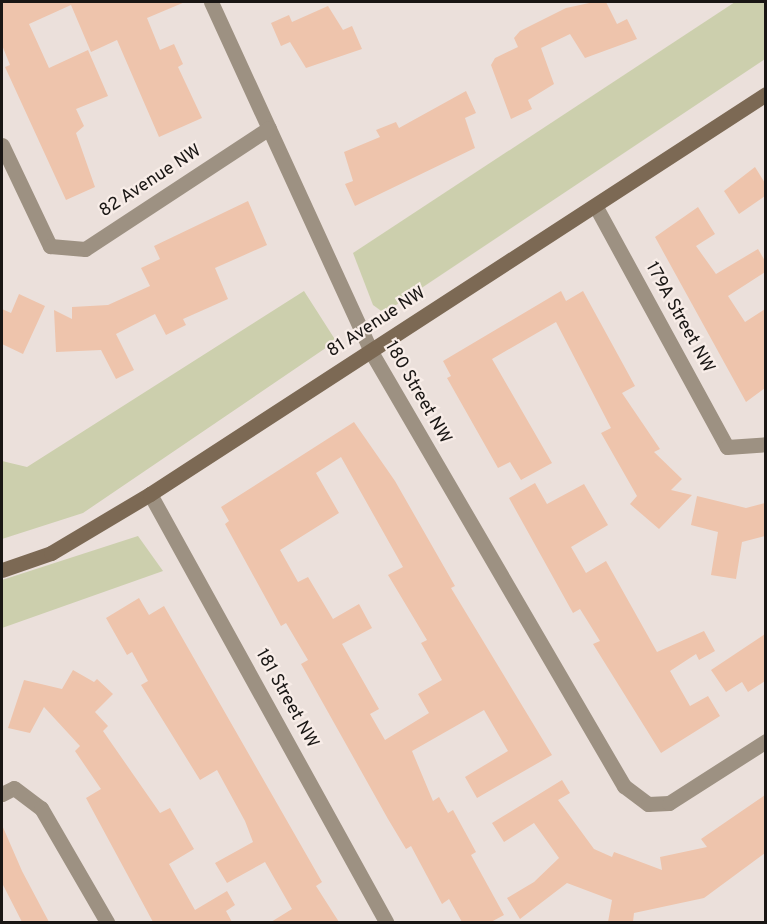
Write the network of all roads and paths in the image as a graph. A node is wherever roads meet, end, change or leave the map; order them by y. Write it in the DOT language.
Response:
graph roads {
  1 [pos="210,2"];
  2 [pos="765,94"];
  3 [pos="269,128"];
  4 [pos="2,144"];
  5 [pos="596,207"];
  6 [pos="370,350"];
  7 [pos="765,444"];
  8 [pos="150,494"];
  9 [pos="2,570"];
  10 [pos="765,741"];
  11 [pos="8,791"];
  12 [pos="107,922"];
  13 [pos="386,922"];
  1 -- 3 [label="street, 180 Street NW"];
  2 -- 5 [label="street, 81 Avenue NW"];
  3 -- 4 [label="street, 82 Avenue NW"];
  3 -- 6 [label="street, 180 Street NW"];
  5 -- 6 [label="street, 81 Avenue NW"];
  5 -- 7 [label="street, 179A Street NW"];
  6 -- 8 [label="street, 81 Avenue NW"];
  6 -- 10 [label="street, 180 Street NW"];
  8 -- 9 [label="street, 81 Avenue NW"];
  8 -- 13 [label="street, 181 Street NW"];
  11 -- 12 [label="street"];
}
